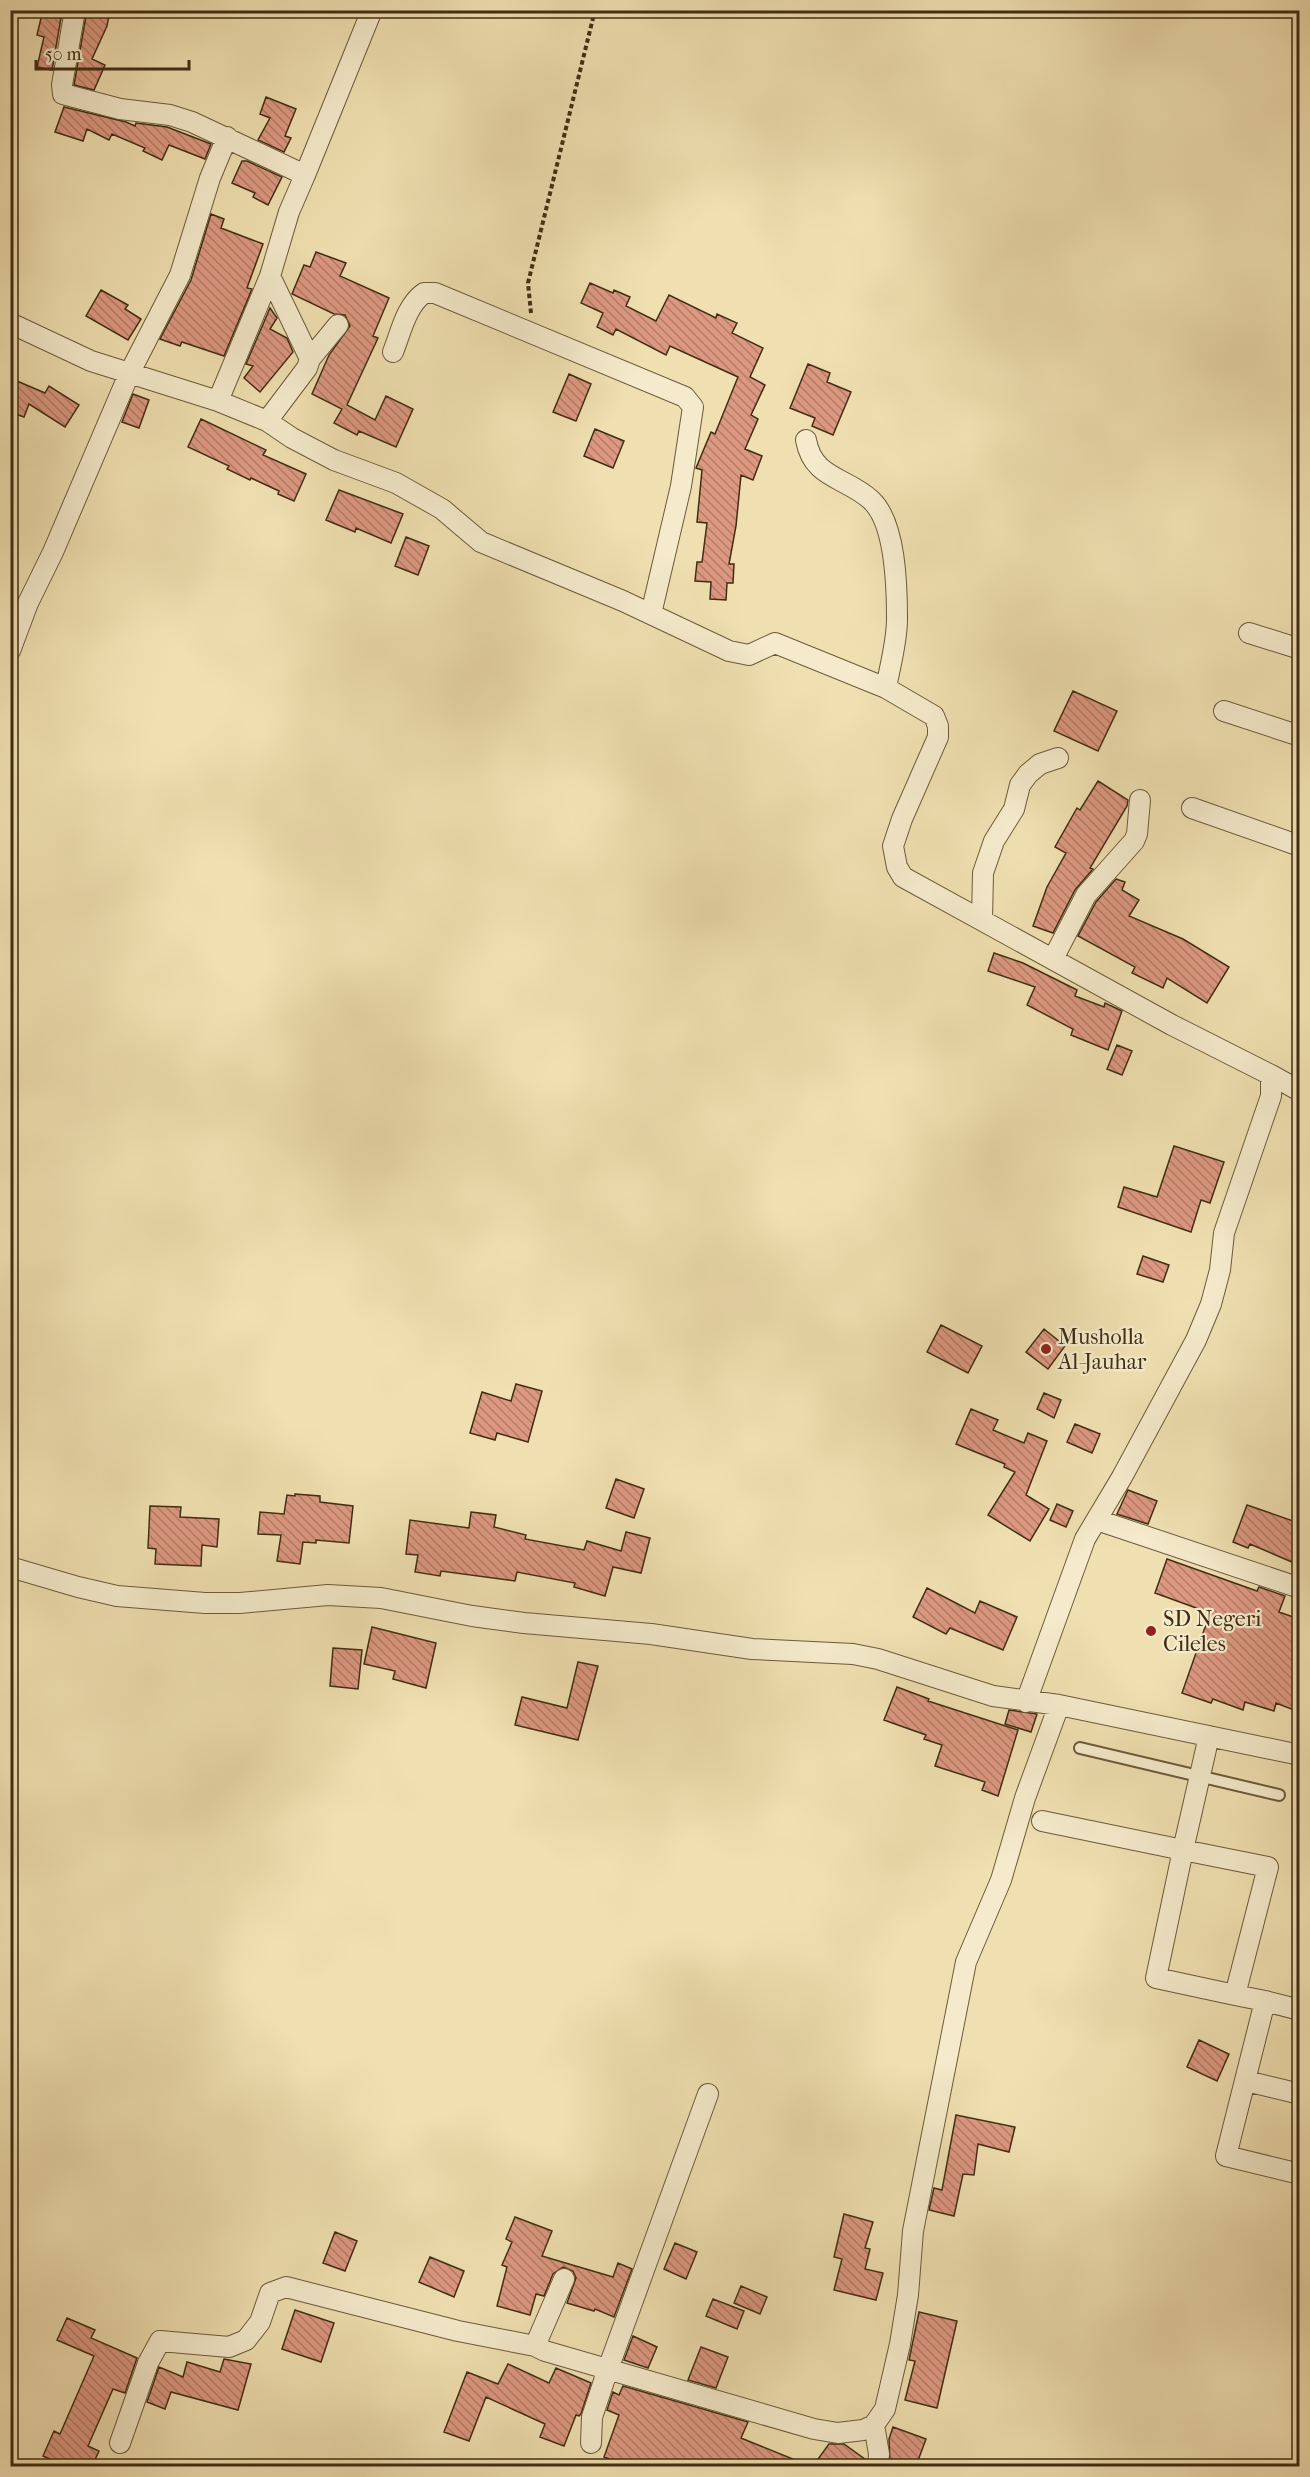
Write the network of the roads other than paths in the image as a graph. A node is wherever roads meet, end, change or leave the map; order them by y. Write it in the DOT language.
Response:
graph roads {
  1 [pos="75,10"];
  2 [pos="372,10"];
  3 [pos="227,137"];
  4 [pos="304,175"];
  5 [pos="270,276"];
  6 [pos="10,323"];
  7 [pos="338,325"];
  8 [pos="393,352"];
  9 [pos="310,359"];
  10 [pos="129,374"];
  11 [pos="218,401"];
  12 [pos="267,421"];
  13 [pos="806,441"];
  14 [pos="651,614"];
  15 [pos="1249,633"];
  16 [pos="1299,649"];
  17 [pos="10,651"];
  18 [pos="886,688"];
  19 [pos="1224,711"];
  20 [pos="1299,736"];
  21 [pos="1059,758"];
  22 [pos="1140,800"];
  23 [pos="1192,808"];
  24 [pos="1299,846"];
  25 [pos="982,921"];
  26 [pos="1053,959"];
  27 [pos="1271,1075"];
  28 [pos="1299,1091"];
  29 [pos="1097,1520"];
  30 [pos="10,1567"];
  31 [pos="1299,1588"];
  32 [pos="1026,1702"];
  33 [pos="1059,1705"];
  34 [pos="1209,1736"];
  35 [pos="1080,1748"];
  36 [pos="1299,1755"];
  37 [pos="1199,1775"];
  38 [pos="1279,1795"];
  39 [pos="1042,1821"];
  40 [pos="1183,1850"];
  41 [pos="1235,1995"];
  42 [pos="1265,2001"];
  43 [pos="1299,2010"];
  44 [pos="1246,2081"];
  45 [pos="708,2094"];
  46 [pos="1299,2094"];
  47 [pos="1299,2174"];
  48 [pos="564,2279"];
  49 [pos="535,2346"];
  50 [pos="608,2369"];
  51 [pos="874,2425"];
  52 [pos="120,2443"];
  53 [pos="591,2444"];
  54 [pos="878,2466"];
  1 -- 3 [label="street"];
  2 -- 4 [label="street"];
  3 -- 4 [label="street"];
  3 -- 10 [label="street"];
  4 -- 5 [label="street"];
  5 -- 9 [label="street"];
  5 -- 11 [label="street"];
  6 -- 10 [label="street"];
  7 -- 9 [label="street"];
  8 -- 14 [label="street"];
  9 -- 12 [label="street"];
  10 -- 11 [label="street"];
  10 -- 17 [label="street"];
  11 -- 12 [label="street"];
  12 -- 14 [label="street"];
  13 -- 18 [label="street"];
  14 -- 18 [label="street"];
  15 -- 16 [label="street"];
  18 -- 25 [label="street"];
  19 -- 20 [label="street"];
  21 -- 25 [label="street"];
  22 -- 26 [label="street"];
  23 -- 24 [label="street"];
  25 -- 26 [label="street"];
  26 -- 27 [label="street"];
  27 -- 28 [label="street"];
  27 -- 29 [label="street"];
  29 -- 31 [label="street"];
  29 -- 32 [label="street"];
  30 -- 32 [label="street"];
  32 -- 33 [label="street"];
  33 -- 34 [label="street"];
  33 -- 51 [label="street"];
  34 -- 36 [label="street"];
  34 -- 37 [label="street"];
  35 -- 37 [label="lane"];
  37 -- 38 [label="lane"];
  37 -- 40 [label="street"];
  39 -- 40 [label="street"];
  40 -- 41 [label="street"];
  40 -- 41 [label="street"];
  41 -- 42 [label="street"];
  42 -- 43 [label="street"];
  42 -- 44 [label="street"];
  44 -- 46 [label="street"];
  44 -- 47 [label="street"];
  45 -- 50 [label="street"];
  48 -- 49 [label="street"];
  49 -- 50 [label="street"];
  49 -- 52 [label="street"];
  50 -- 51 [label="street"];
  50 -- 53 [label="street"];
  51 -- 54 [label="street"];
}
